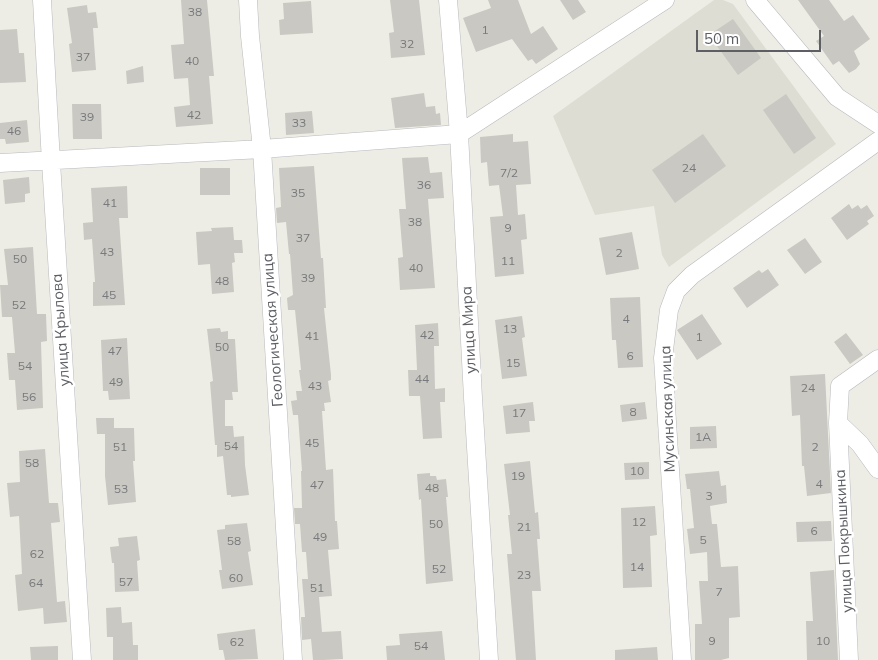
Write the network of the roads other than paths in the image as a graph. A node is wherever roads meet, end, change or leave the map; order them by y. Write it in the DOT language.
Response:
graph roads {
  1 [pos="42,0"];
  2 [pos="248,0"];
  3 [pos="448,0"];
  4 [pos="665,0"];
  5 [pos="755,0"];
  6 [pos="878,124"];
  7 [pos="459,134"];
  8 [pos="878,140"];
  9 [pos="262,149"];
  10 [pos="51,162"];
  11 [pos="0,163"];
  12 [pos="878,359"];
  13 [pos="838,423"];
  14 [pos="878,469"];
  15 [pos="82,660"];
  16 [pos="293,660"];
  17 [pos="489,660"];
  18 [pos="682,660"];
  19 [pos="849,660"];
  1 -- 10 [label="street, улица Крылова"];
  2 -- 9 [label="street, Геологическая улица"];
  3 -- 7 [label="street, улица Мира"];
  4 -- 7 [label="street"];
  5 -- 6 [label="street"];
  7 -- 9 [label="street"];
  7 -- 17 [label="street, улица Мира"];
  8 -- 18 [label="street, Мусинская улица"];
  9 -- 10 [label="street"];
  9 -- 16 [label="street, Геологическая улица"];
  10 -- 11 [label="street"];
  10 -- 15 [label="street, улица Крылова"];
  12 -- 13 [label="street, улица Покрышкина"];
  13 -- 14 [label="street"];
  13 -- 19 [label="street, улица Покрышкина"];
}
